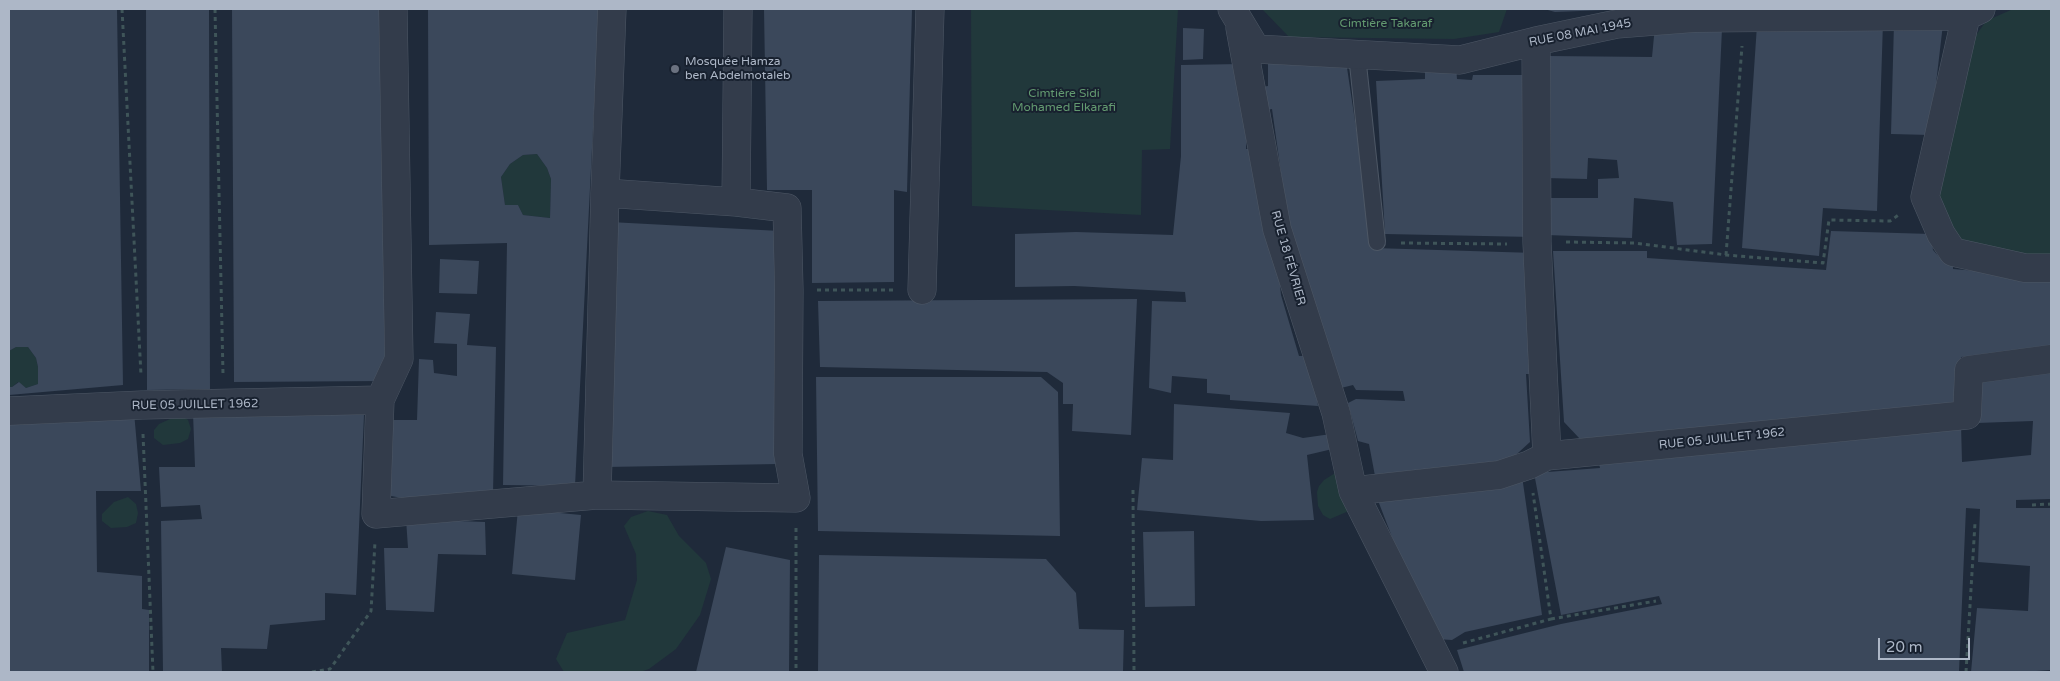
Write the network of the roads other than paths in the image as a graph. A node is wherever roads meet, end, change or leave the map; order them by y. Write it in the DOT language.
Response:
graph roads {
  1 [pos="393,9"];
  2 [pos="612,9"];
  3 [pos="738,9"];
  4 [pos="930,9"];
  5 [pos="1974,12"];
  6 [pos="1695,13"];
  7 [pos="1235,15"];
  8 [pos="1536,41"];
  9 [pos="1357,54"];
  10 [pos="605,193"];
  11 [pos="736,202"];
  12 [pos="1377,242"];
  13 [pos="2051,268"];
  14 [pos="922,290"];
  15 [pos="2051,359"];
  16 [pos="380,400"];
  17 [pos="9,411"];
  18 [pos="1538,461"];
  19 [pos="1353,491"];
  20 [pos="597,495"];
  21 [pos="1438,662"];
  1 -- 16 [label="street"];
  2 -- 10 [label="street"];
  3 -- 11 [label="street"];
  4 -- 14 [label="street"];
  5 -- 6 [label="street, RUE 08 MAI 1945"];
  5 -- 13 [label="street"];
  6 -- 8 [label="street, RUE 08 MAI 1945"];
  7 -- 9 [label="street, RUE 08 MAI 1945"];
  7 -- 19 [label="street, RUE 18 FÉVRIER"];
  8 -- 9 [label="street, RUE 08 MAI 1945"];
  8 -- 18 [label="street"];
  9 -- 12 [label="lane"];
  10 -- 11 [label="street"];
  10 -- 20 [label="street"];
  11 -- 20 [label="street"];
  15 -- 18 [label="street, RUE 05 JUILLET 1962"];
  16 -- 17 [label="street, RUE 05 JUILLET 1962"];
  16 -- 20 [label="street"];
  18 -- 19 [label="street, RUE 05 JUILLET 1962"];
  19 -- 21 [label="street, RUE 18 FÉVRIER"];
}
